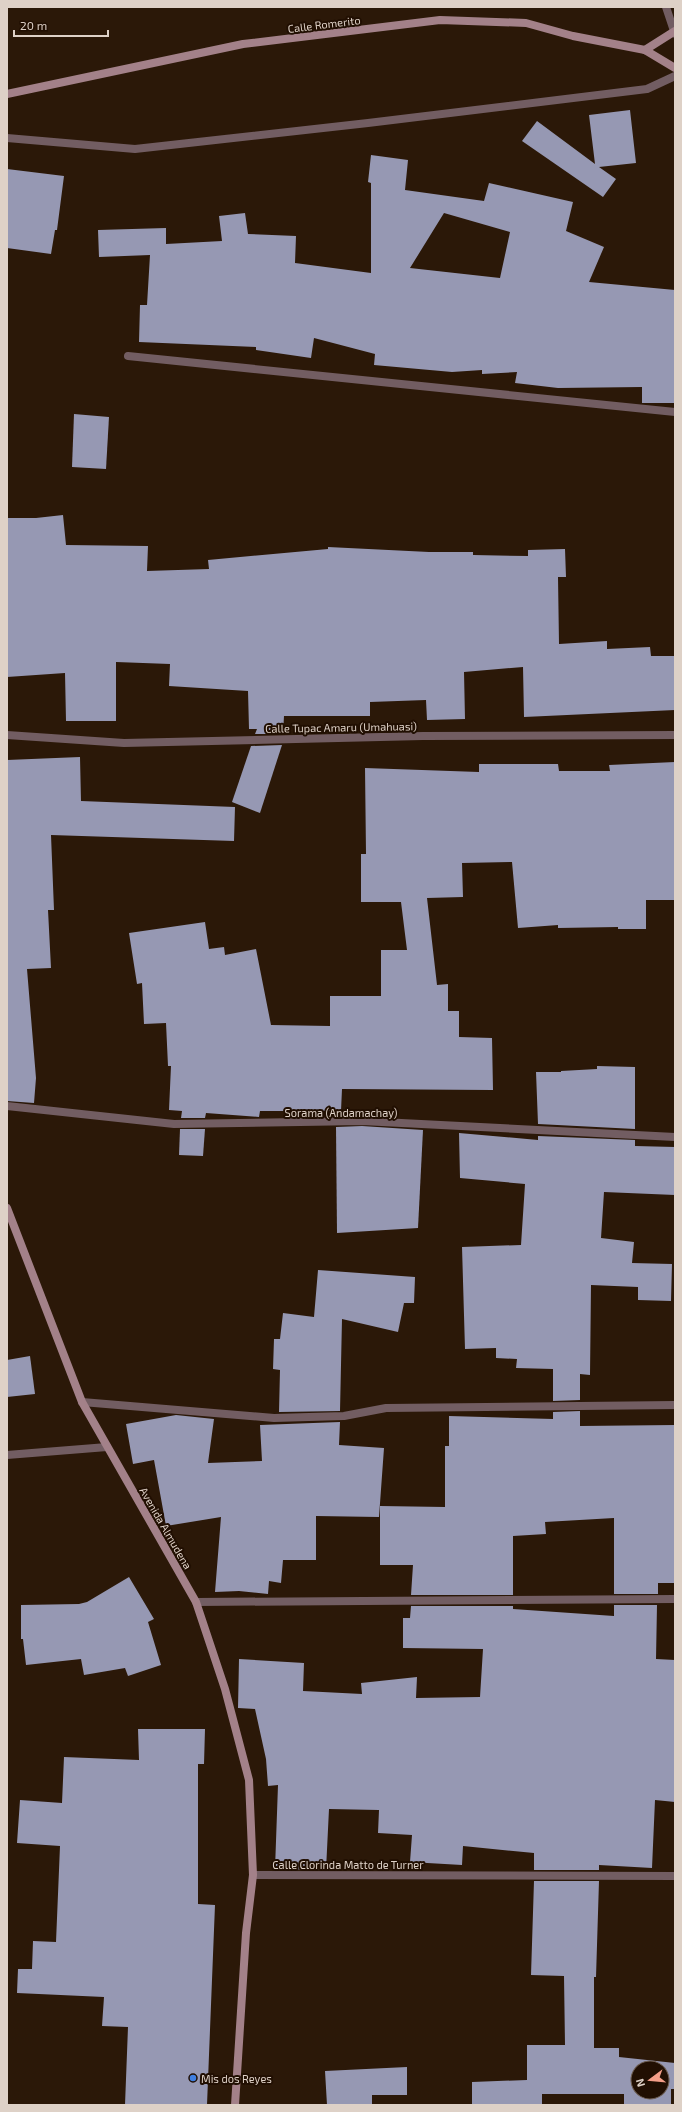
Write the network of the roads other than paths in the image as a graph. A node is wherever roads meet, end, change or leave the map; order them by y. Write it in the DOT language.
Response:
graph roads {
  1 [pos="666,7"];
  2 [pos="675,32"];
  3 [pos="645,50"];
  4 [pos="675,68"];
  5 [pos="675,76"];
  6 [pos="7,94"];
  7 [pos="7,138"];
  8 [pos="128,356"];
  9 [pos="675,412"];
  10 [pos="7,735"];
  11 [pos="675,736"];
  12 [pos="7,1106"];
  13 [pos="675,1137"];
  14 [pos="7,1208"];
  15 [pos="82,1402"];
  16 [pos="675,1405"];
  17 [pos="107,1447"];
  18 [pos="7,1455"];
  19 [pos="675,1599"];
  20 [pos="196,1602"];
  21 [pos="253,1875"];
  22 [pos="675,1876"];
  23 [pos="235,2105"];
  1 -- 2 [label="street"];
  2 -- 3 [label="street"];
  3 -- 4 [label="street, Calle Romerito"];
  3 -- 6 [label="street, Calle Romerito"];
  5 -- 7 [label="street"];
  8 -- 9 [label="street"];
  10 -- 11 [label="street, Calle Tupac Amaru (Umahuasi)"];
  12 -- 13 [label="street, Sorama (Andamachay)"];
  14 -- 15 [label="street, Avenida Almudena"];
  15 -- 16 [label="street"];
  15 -- 17 [label="street, Avenida Almudena"];
  17 -- 18 [label="street"];
  17 -- 20 [label="street, Avenida Almudena"];
  19 -- 20 [label="street"];
  20 -- 21 [label="street, Avenida Almudena"];
  21 -- 22 [label="street, Calle Clorinda Matto de Turner"];
  21 -- 23 [label="street"];
}
